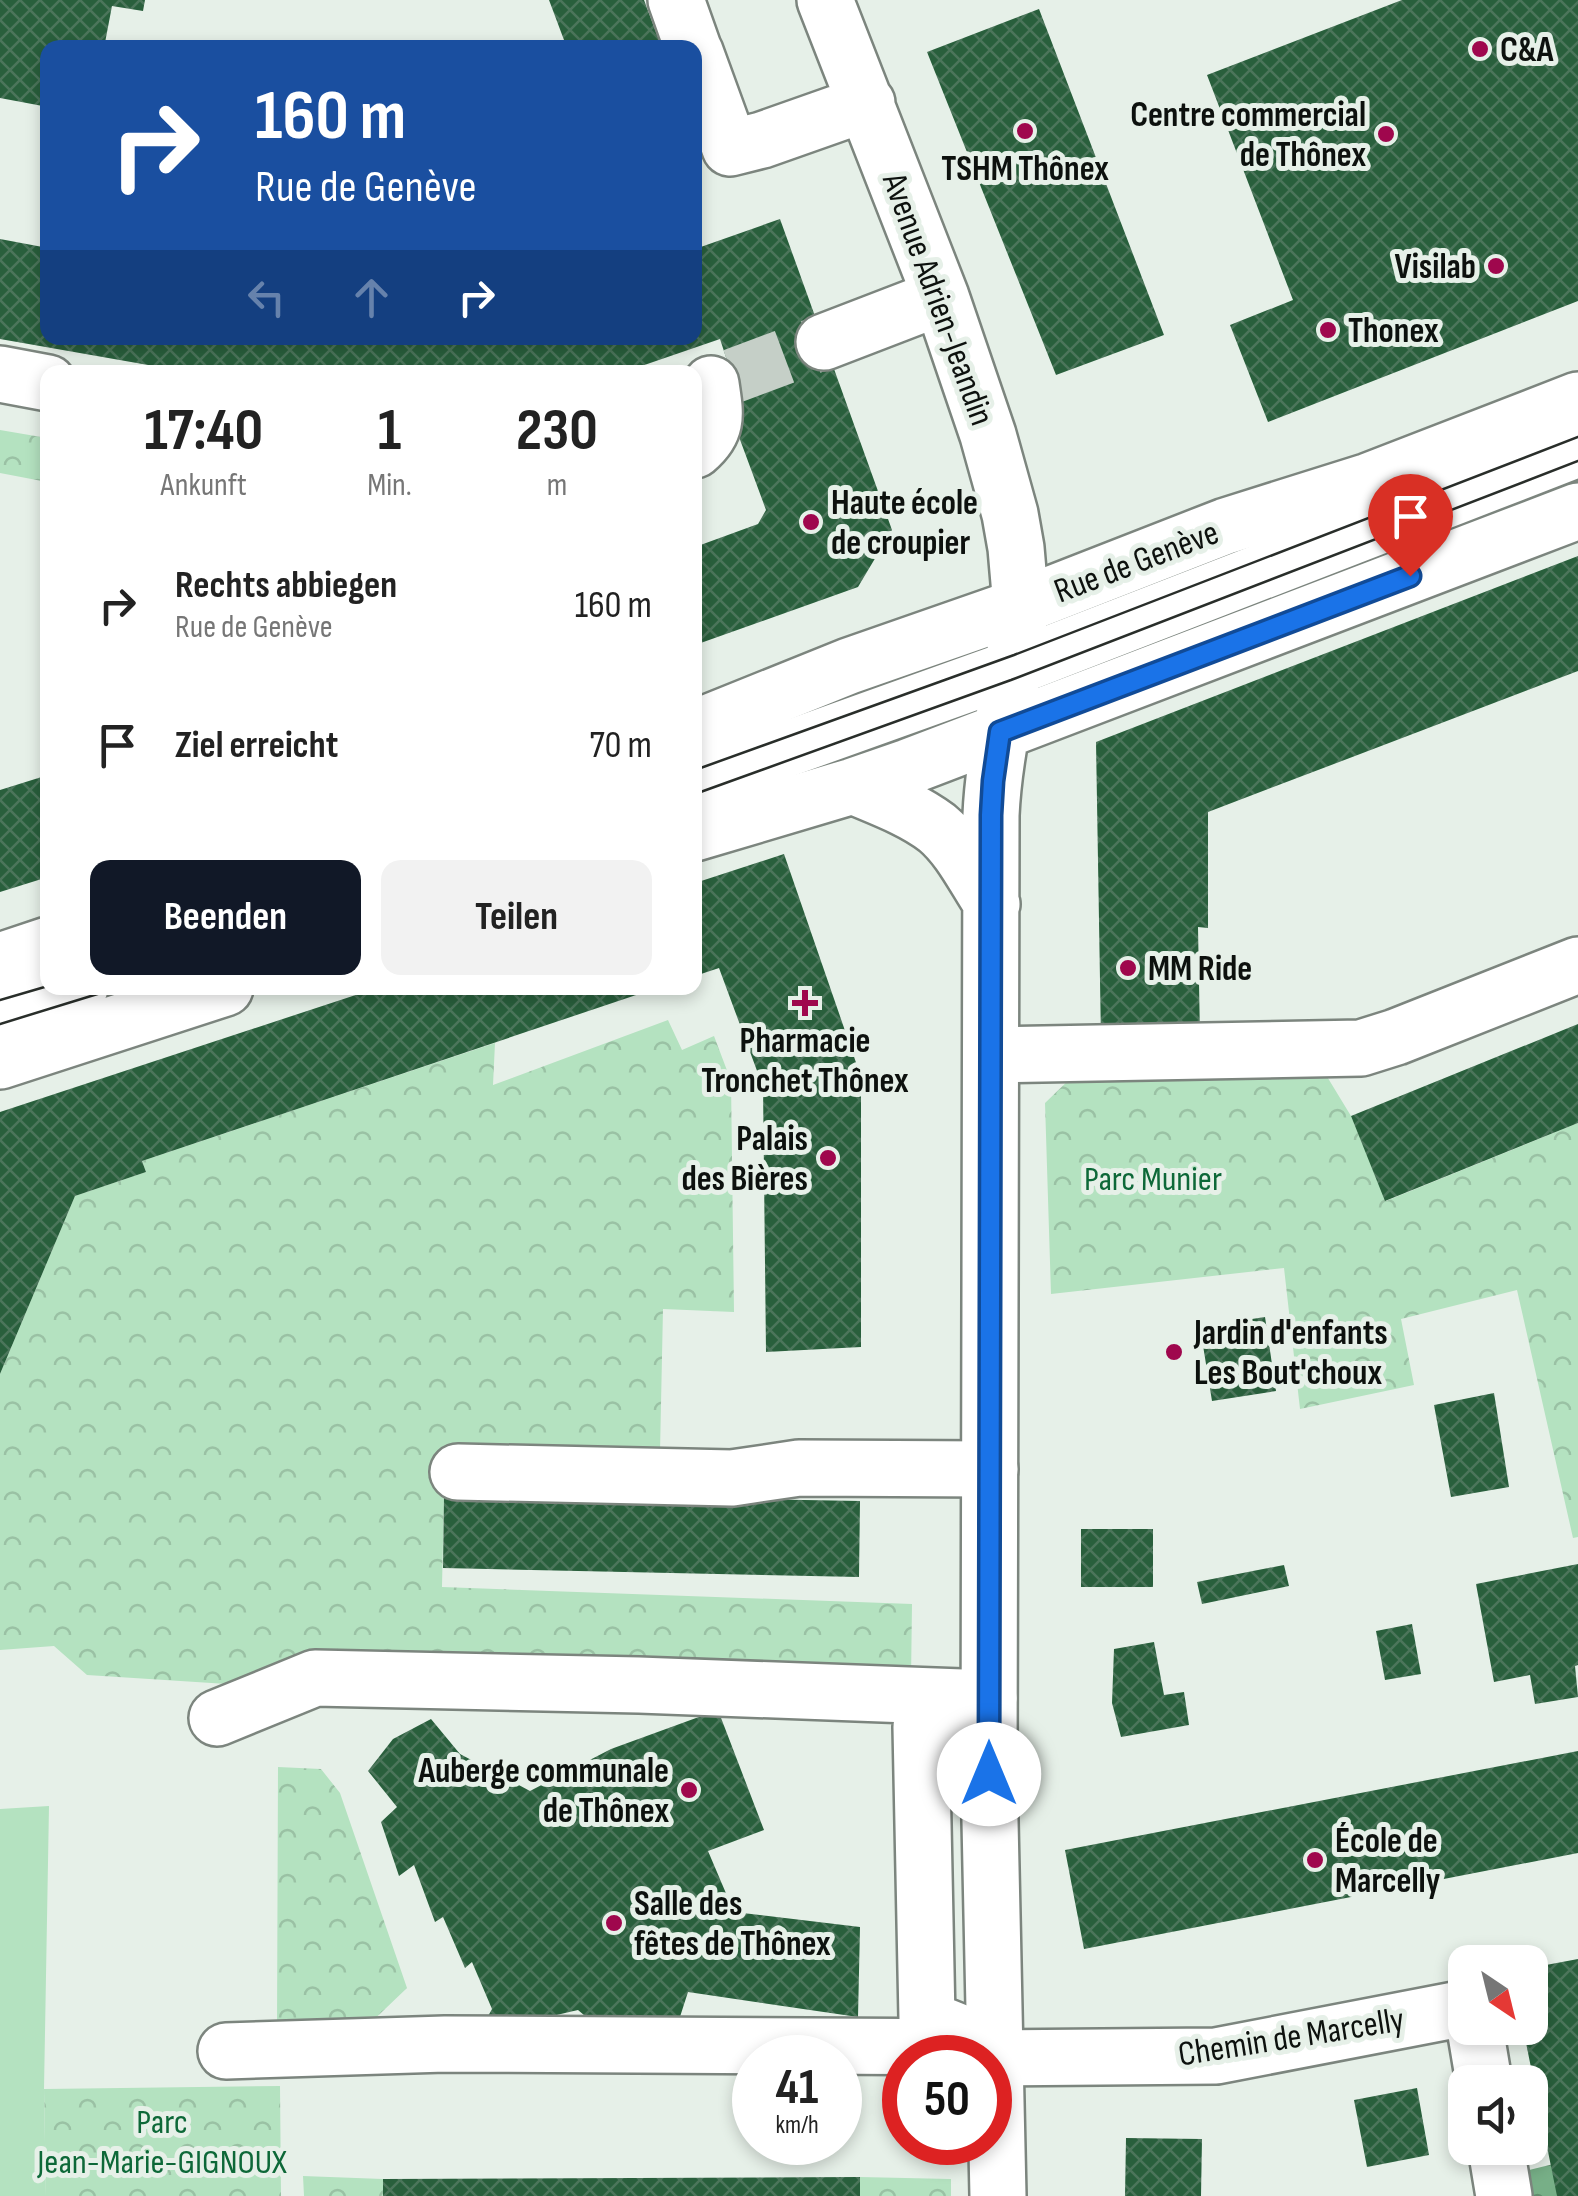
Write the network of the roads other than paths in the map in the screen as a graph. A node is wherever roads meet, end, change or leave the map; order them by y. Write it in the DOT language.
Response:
graph roads {
  1 [pos="676,0"];
  2 [pos="826,0"];
  3 [pos="690,40"];
  4 [pos="702,72"];
  5 [pos="867,103"];
  6 [pos="940,296"];
  7 [pos="824,342"];
  8 [pos="0,374"];
  9 [pos="40,382"];
  10 [pos="713,384"];
  11 [pos="1578,400"];
  12 [pos="702,444"];
  13 [pos="1578,448"];
  14 [pos="1578,512"];
  15 [pos="1021,606"];
  16 [pos="1013,668"];
  17 [pos="702,725"];
  18 [pos="1000,732"];
  19 [pos="702,779"];
  20 [pos="853,786"];
  21 [pos="702,830"];
  22 [pos="992,904"];
  23 [pos="40,948"];
  24 [pos="0,961"];
  25 [pos="1578,965"];
  26 [pos="57,995"];
  27 [pos="203,995"];
  28 [pos="0,1012"];
  29 [pos="991,1056"];
  30 [pos="0,1061"];
  31 [pos="990,1469"];
  32 [pos="458,1472"];
  33 [pos="989,1698"];
  34 [pos="217,1718"];
  35 [pos="1448,2011"];
  36 [pos="996,2035"];
  37 [pos="226,2051"];
  38 [pos="882,2051"];
  39 [pos="1012,2053"];
  40 [pos="998,2165"];
  41 [pos="1499,2165"];
  42 [pos="998,2196"];
  43 [pos="1504,2196"];
  1 -- 3 [label="main road"];
  2 -- 5 [label="main road, Avenue Adrien-Jeandin"];
  4 -- 5 [label="main road"];
  5 -- 6 [label="main road, Avenue Adrien-Jeandin"];
  6 -- 7 [label="main road"];
  6 -- 15 [label="main road, Avenue Adrien-Jeandin"];
  8 -- 9 [label="main road"];
  10 -- 12 [label="main road"];
  11 -- 15 [label="main road, Rue de Genève"];
  13 -- 16 [label="main road"];
  14 -- 18 [label="main road"];
  15 -- 16 [label="main road, Avenue Adrien-Jeandin"];
  15 -- 17 [label="main road, Rue de Genève"];
  16 -- 18 [label="main road, Avenue Adrien-Jeandin"];
  16 -- 19 [label="main road"];
  18 -- 20 [label="main road"];
  18 -- 22 [label="main road, Avenue Adrien-Jeandin"];
  20 -- 21 [label="main road"];
  20 -- 22 [label="main road"];
  22 -- 29 [label="main road, Avenue Adrien-Jeandin"];
  23 -- 24 [label="main road"];
  25 -- 29 [label="main road"];
  26 -- 28 [label="main road"];
  27 -- 30 [label="main road"];
  29 -- 31 [label="main road, Avenue Adrien-Jeandin"];
  31 -- 32 [label="main road"];
  31 -- 33 [label="main road, Avenue Adrien-Jeandin"];
  33 -- 34 [label="main road"];
  33 -- 36 [label="main road, Avenue Adrien-Jeandin"];
  35 -- 39 [label="main road, Chemin de Marcelly"];
  37 -- 38 [label="main road, Chemin de Marcelly"];
  40 -- 42 [label="main road, Avenue Adrien-Jeandin"];
  41 -- 43 [label="main road"];
}
